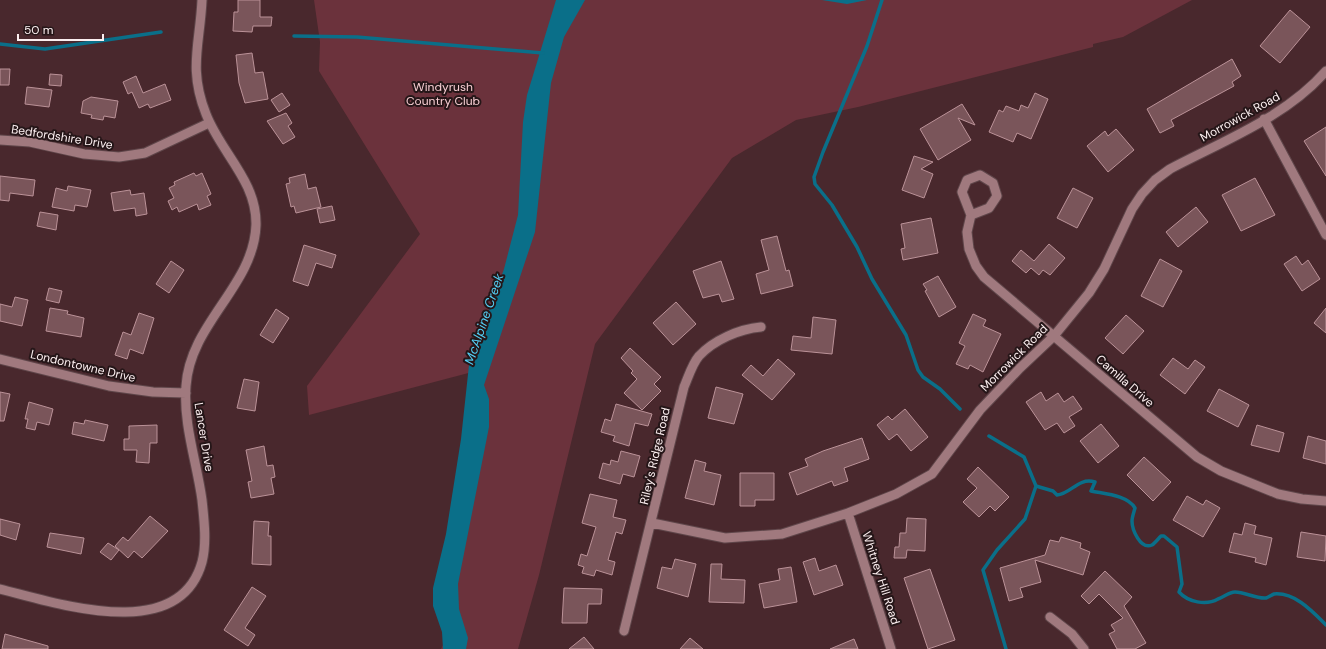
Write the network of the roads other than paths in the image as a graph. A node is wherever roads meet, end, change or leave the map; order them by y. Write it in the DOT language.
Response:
graph roads {
  1 [pos="202,0"];
  2 [pos="1326,71"];
  3 [pos="1264,119"];
  4 [pos="209,123"];
  5 [pos="0,140"];
  6 [pos="971,215"];
  7 [pos="1326,235"];
  8 [pos="761,327"];
  9 [pos="1054,336"];
  10 [pos="0,359"];
  11 [pos="186,394"];
  12 [pos="1326,501"];
  13 [pos="848,513"];
  14 [pos="652,523"];
  15 [pos="0,589"];
  16 [pos="1050,617"];
  17 [pos="624,631"];
  18 [pos="891,649"];
  19 [pos="1084,649"];
  1 -- 4 [label="street, Lancer Drive"];
  2 -- 3 [label="street, Morrowick Road"];
  3 -- 7 [label="street"];
  3 -- 9 [label="street, Morrowick Road"];
  4 -- 5 [label="street, Bedfordshire Drive"];
  4 -- 11 [label="street, Lancer Drive"];
  6 -- 6 [label="street"];
  6 -- 9 [label="street, Camilla Drive"];
  8 -- 14 [label="street, Riley's Ridge Road"];
  9 -- 12 [label="street, Camilla Drive"];
  9 -- 13 [label="street, Morrowick Road"];
  10 -- 11 [label="street, Londontowne Drive"];
  11 -- 15 [label="street, Lancer Drive"];
  13 -- 14 [label="street, Morrowick Road"];
  13 -- 18 [label="street, Whitney Hill Road"];
  14 -- 17 [label="street, Riley's Ridge Road"];
  16 -- 19 [label="street"];
}
